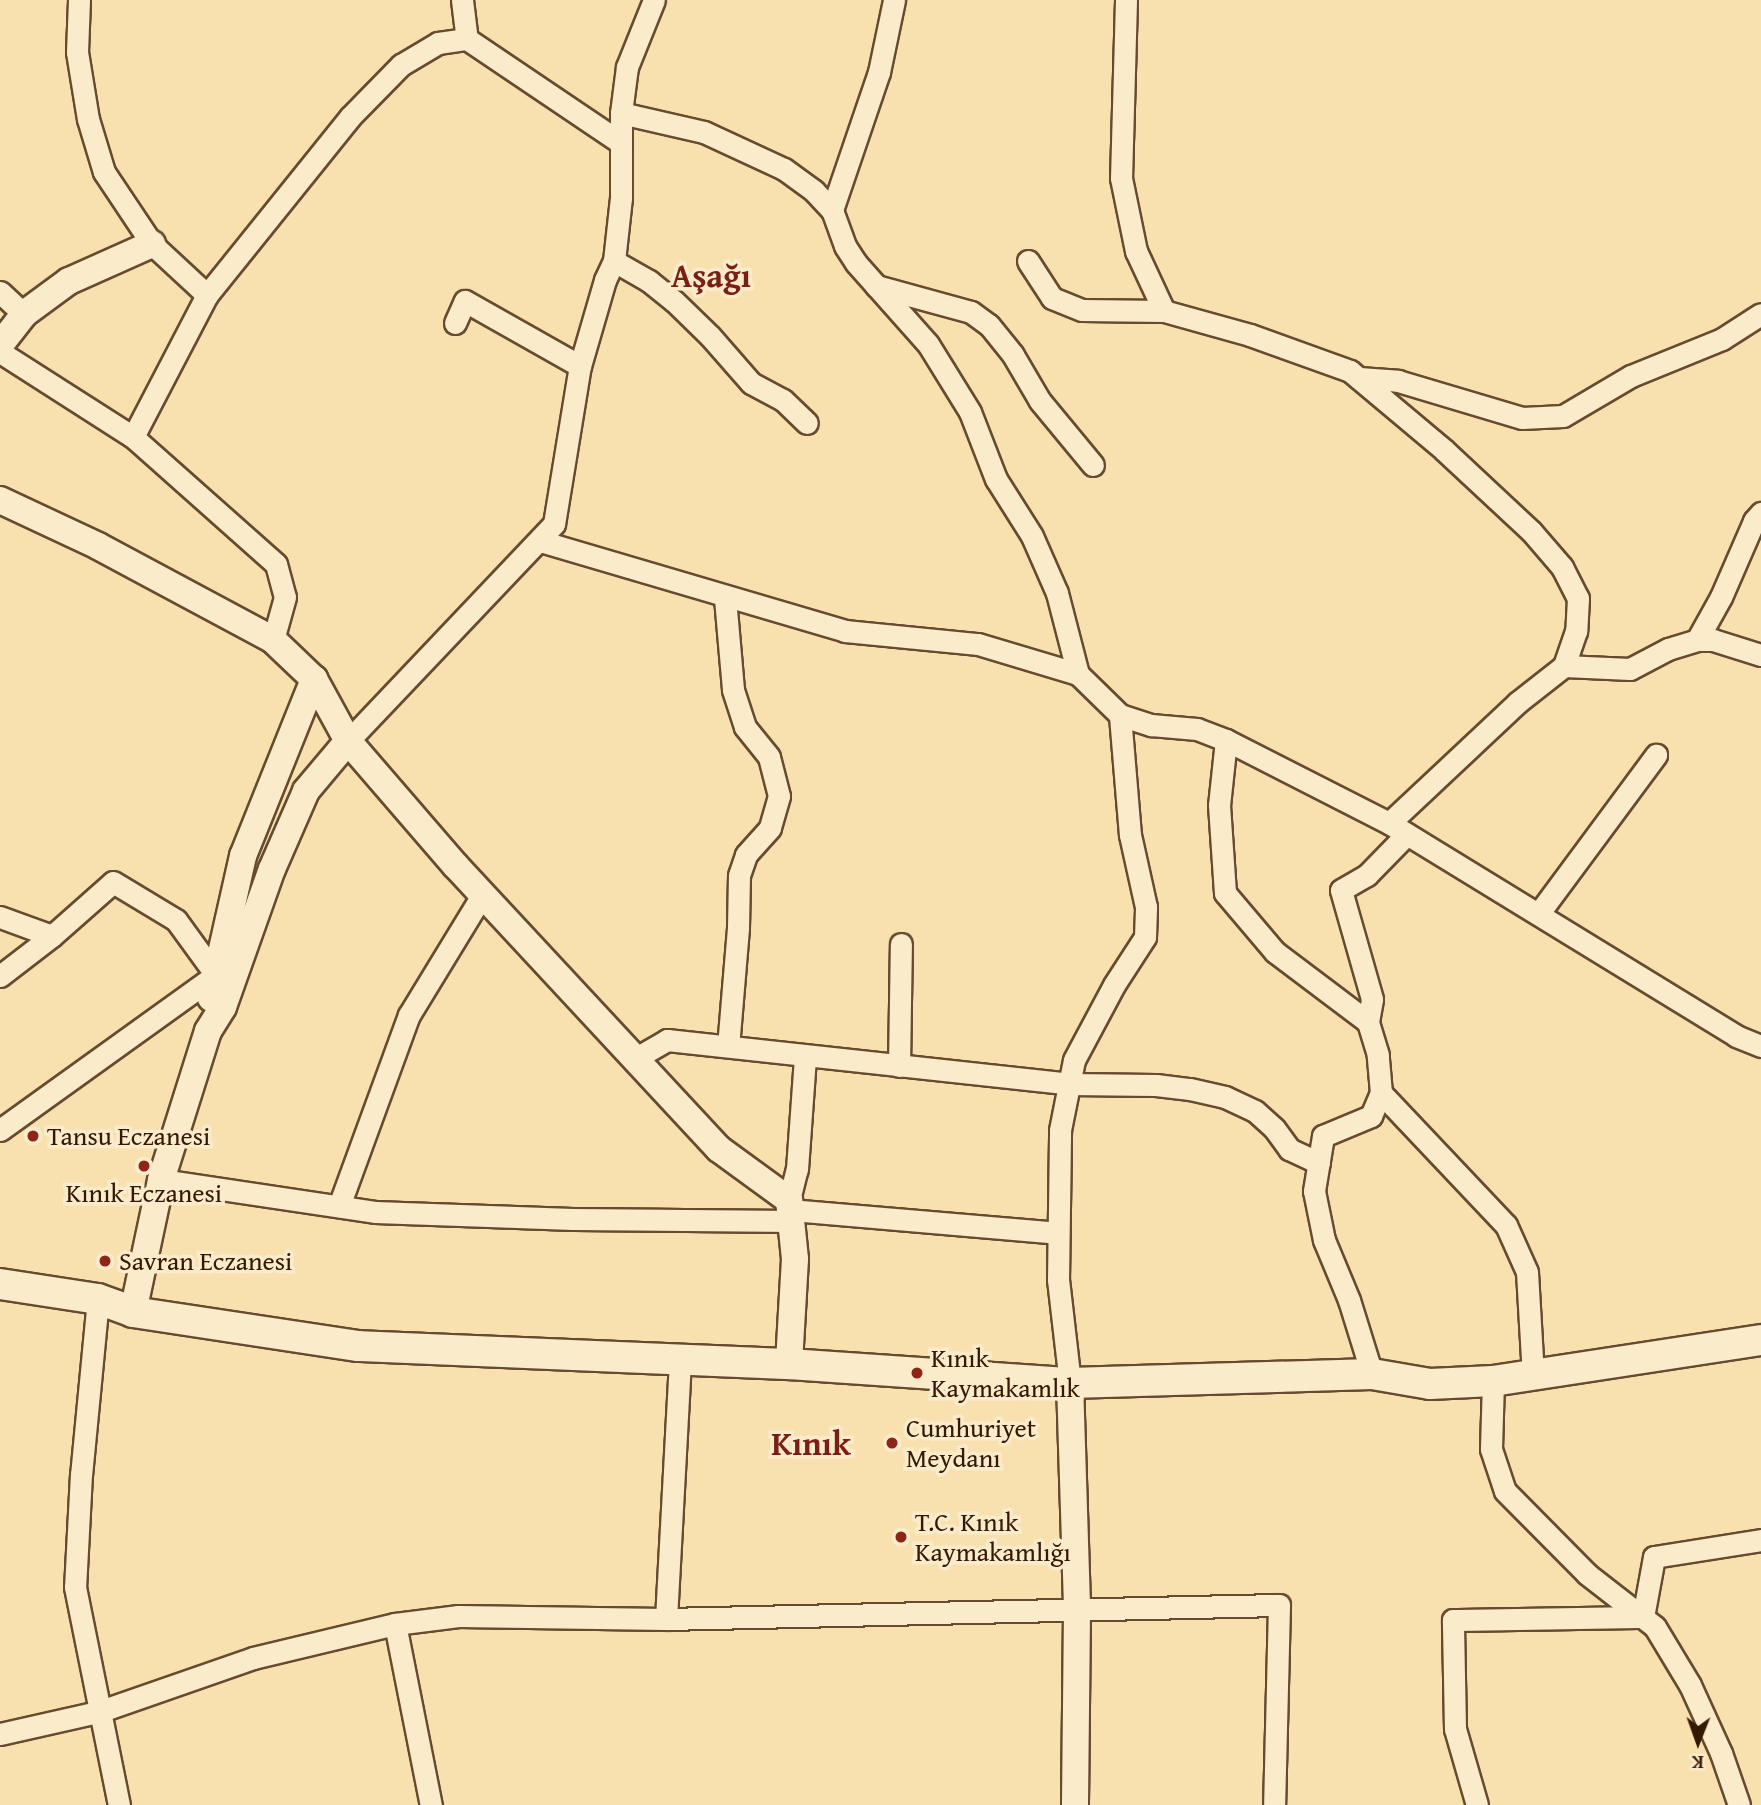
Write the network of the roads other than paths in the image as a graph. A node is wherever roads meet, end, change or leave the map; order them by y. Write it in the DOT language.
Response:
graph roads {
  1 [pos="79,0"];
  2 [pos="462,0"];
  3 [pos="654,0"];
  4 [pos="894,0"];
  5 [pos="1126,0"];
  6 [pos="467,39"];
  7 [pos="621,113"];
  8 [pos="621,143"];
  9 [pos="832,210"];
  10 [pos="152,244"];
  11 [pos="614,261"];
  12 [pos="1028,261"];
  13 [pos="876,286"];
  14 [pos="0,292"];
  15 [pos="207,295"];
  16 [pos="1164,311"];
  17 [pos="24,314"];
  18 [pos="1761,314"];
  19 [pos="455,323"];
  20 [pos="0,345"];
  21 [pos="0,352"];
  22 [pos="580,366"];
  23 [pos="1359,378"];
  24 [pos="807,423"];
  25 [pos="133,437"];
  26 [pos="1093,465"];
  27 [pos="0,500"];
  28 [pos="1761,513"];
  29 [pos="540,541"];
  30 [pos="726,598"];
  31 [pos="273,640"];
  32 [pos="1697,640"];
  33 [pos="1761,655"];
  34 [pos="1564,666"];
  35 [pos="1078,674"];
  36 [pos="314,679"];
  37 [pos="1120,715"];
  38 [pos="1226,740"];
  39 [pos="348,741"];
  40 [pos="1656,755"];
  41 [pos="1398,828"];
  42 [pos="483,894"];
  43 [pos="1539,913"];
  44 [pos="0,917"];
  45 [pos="52,936"];
  46 [pos="901,944"];
  47 [pos="240,960"];
  48 [pos="216,975"];
  49 [pos="0,976"];
  50 [pos="1368,1022"];
  51 [pos="208,1031"];
  52 [pos="1736,1036"];
  53 [pos="728,1046"];
  54 [pos="1761,1046"];
  55 [pos="805,1057"];
  56 [pos="636,1058"];
  57 [pos="1761,1058"];
  58 [pos="899,1066"];
  59 [pos="1069,1084"];
  60 [pos="1381,1093"];
  61 [pos="0,1130"];
  62 [pos="1319,1163"];
  63 [pos="161,1180"];
  64 [pos="339,1206"];
  65 [pos="791,1210"];
  66 [pos="1058,1233"];
  67 [pos="0,1284"];
  68 [pos="98,1299"];
  69 [pos="133,1312"];
  70 [pos="1761,1340"];
  71 [pos="680,1360"];
  72 [pos="789,1364"];
  73 [pos="1372,1374"];
  74 [pos="1533,1375"];
  75 [pos="1493,1381"];
  76 [pos="1070,1383"];
  77 [pos="1761,1540"];
  78 [pos="1077,1612"];
  79 [pos="1643,1617"];
  80 [pos="666,1619"];
  81 [pos="395,1624"];
  82 [pos="98,1712"];
  83 [pos="0,1734"];
  84 [pos="120,1805"];
  85 [pos="431,1805"];
  86 [pos="1075,1805"];
  87 [pos="1274,1805"];
  88 [pos="1477,1805"];
  89 [pos="1739,1805"];
  1 -- 10 [label="street"];
  2 -- 6 [label="street"];
  3 -- 7 [label="street"];
  4 -- 9 [label="street"];
  5 -- 16 [label="street"];
  6 -- 8 [label="street"];
  6 -- 15 [label="street"];
  7 -- 8 [label="street"];
  7 -- 9 [label="street"];
  8 -- 11 [label="street"];
  9 -- 13 [label="street"];
  10 -- 15 [label="street"];
  10 -- 17 [label="street"];
  11 -- 22 [label="street"];
  11 -- 24 [label="street"];
  12 -- 16 [label="street"];
  13 -- 26 [label="street"];
  13 -- 35 [label="street"];
  14 -- 17 [label="street"];
  15 -- 25 [label="street"];
  16 -- 23 [label="street"];
  17 -- 20 [label="street"];
  18 -- 23 [label="street"];
  19 -- 22 [label="street"];
  21 -- 25 [label="street"];
  22 -- 29 [label="street"];
  23 -- 34 [label="street"];
  25 -- 31 [label="street"];
  27 -- 31 [label="street"];
  28 -- 32 [label="street"];
  29 -- 30 [label="street"];
  29 -- 39 [label="street"];
  30 -- 35 [label="street"];
  30 -- 53 [label="street"];
  31 -- 36 [label="street"];
  32 -- 33 [label="street"];
  32 -- 34 [label="street"];
  34 -- 41 [label="street"];
  35 -- 37 [label="street"];
  36 -- 39 [label="street"];
  36 -- 48 [label="street"];
  37 -- 38 [label="street"];
  37 -- 59 [label="street"];
  38 -- 41 [label="street"];
  38 -- 50 [label="street"];
  39 -- 42 [label="street"];
  39 -- 47 [label="street"];
  40 -- 43 [label="street"];
  41 -- 43 [label="street"];
  41 -- 50 [label="street"];
  42 -- 56 [label="street"];
  42 -- 64 [label="street"];
  43 -- 52 [label="street"];
  44 -- 45 [label="street"];
  45 -- 48 [label="street"];
  45 -- 49 [label="street"];
  46 -- 58 [label="street"];
  47 -- 48 [label="street"];
  47 -- 51 [label="street"];
  48 -- 51 [label="street"];
  48 -- 61 [label="street"];
  50 -- 60 [label="street"];
  51 -- 63 [label="street"];
  52 -- 54 [label="street"];
  52 -- 57 [label="street"];
  53 -- 55 [label="street"];
  53 -- 56 [label="street"];
  55 -- 58 [label="street"];
  55 -- 65 [label="street"];
  56 -- 65 [label="street"];
  58 -- 59 [label="street"];
  59 -- 62 [label="street"];
  59 -- 66 [label="street"];
  60 -- 62 [label="street"];
  60 -- 74 [label="street"];
  62 -- 73 [label="street"];
  63 -- 64 [label="street"];
  63 -- 69 [label="street"];
  64 -- 65 [label="street"];
  65 -- 66 [label="street"];
  65 -- 72 [label="street"];
  66 -- 76 [label="street"];
  67 -- 68 [label="main road"];
  68 -- 69 [label="main road"];
  68 -- 82 [label="street"];
  69 -- 71 [label="main road"];
  70 -- 74 [label="main road"];
  71 -- 72 [label="main road"];
  71 -- 80 [label="street"];
  72 -- 76 [label="main road"];
  73 -- 75 [label="main road"];
  73 -- 76 [label="main road"];
  74 -- 75 [label="main road"];
  75 -- 79 [label="street"];
  76 -- 78 [label="street"];
  77 -- 79 [label="street"];
  78 -- 80 [label="street"];
  78 -- 86 [label="street"];
  78 -- 87 [label="street"];
  79 -- 88 [label="street"];
  79 -- 89 [label="street"];
  80 -- 81 [label="street"];
  81 -- 82 [label="street"];
  81 -- 85 [label="street"];
  82 -- 83 [label="street"];
  82 -- 84 [label="street"];
}
